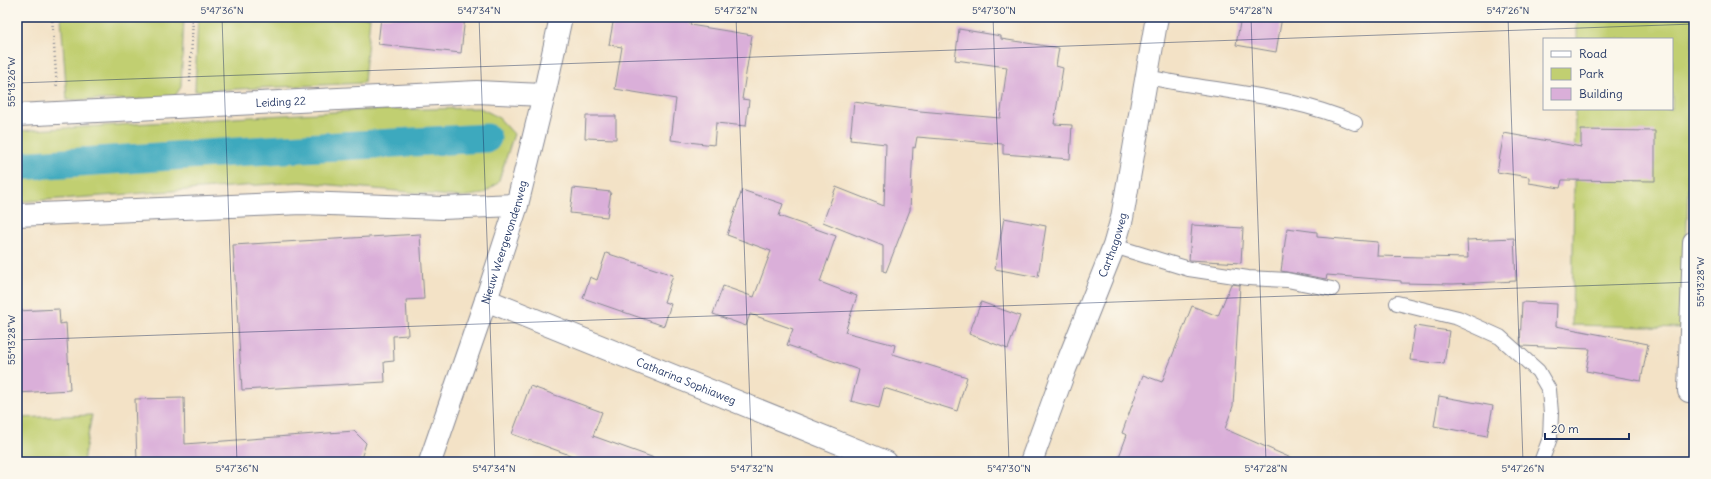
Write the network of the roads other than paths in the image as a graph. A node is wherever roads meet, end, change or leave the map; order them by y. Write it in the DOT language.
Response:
graph roads {
  1 [pos="562,17"];
  2 [pos="1157,17"];
  3 [pos="1147,77"];
  4 [pos="544,95"];
  5 [pos="17,115"];
  6 [pos="1355,123"];
  7 [pos="517,205"];
  8 [pos="17,215"];
  9 [pos="1694,242"];
  10 [pos="1114,246"];
  11 [pos="1332,288"];
  12 [pos="486,300"];
  13 [pos="1397,303"];
  14 [pos="1689,391"];
  15 [pos="430,462"];
  16 [pos="886,462"];
  17 [pos="1031,462"];
  18 [pos="1541,462"];
  1 -- 4 [label="street, Nieuw Weergevondenweg"];
  2 -- 3 [label="street, Carthagoweg"];
  3 -- 6 [label="lane"];
  3 -- 10 [label="street, Carthagoweg"];
  4 -- 5 [label="street, Leiding 22"];
  4 -- 7 [label="street, Nieuw Weergevondenweg"];
  7 -- 8 [label="street"];
  7 -- 12 [label="street, Nieuw Weergevondenweg"];
  9 -- 14 [label="street"];
  10 -- 11 [label="lane"];
  10 -- 17 [label="street, Carthagoweg"];
  12 -- 15 [label="street, Nieuw Weergevondenweg"];
  12 -- 16 [label="street, Catharina Sophiaweg"];
  13 -- 18 [label="lane"];
}
